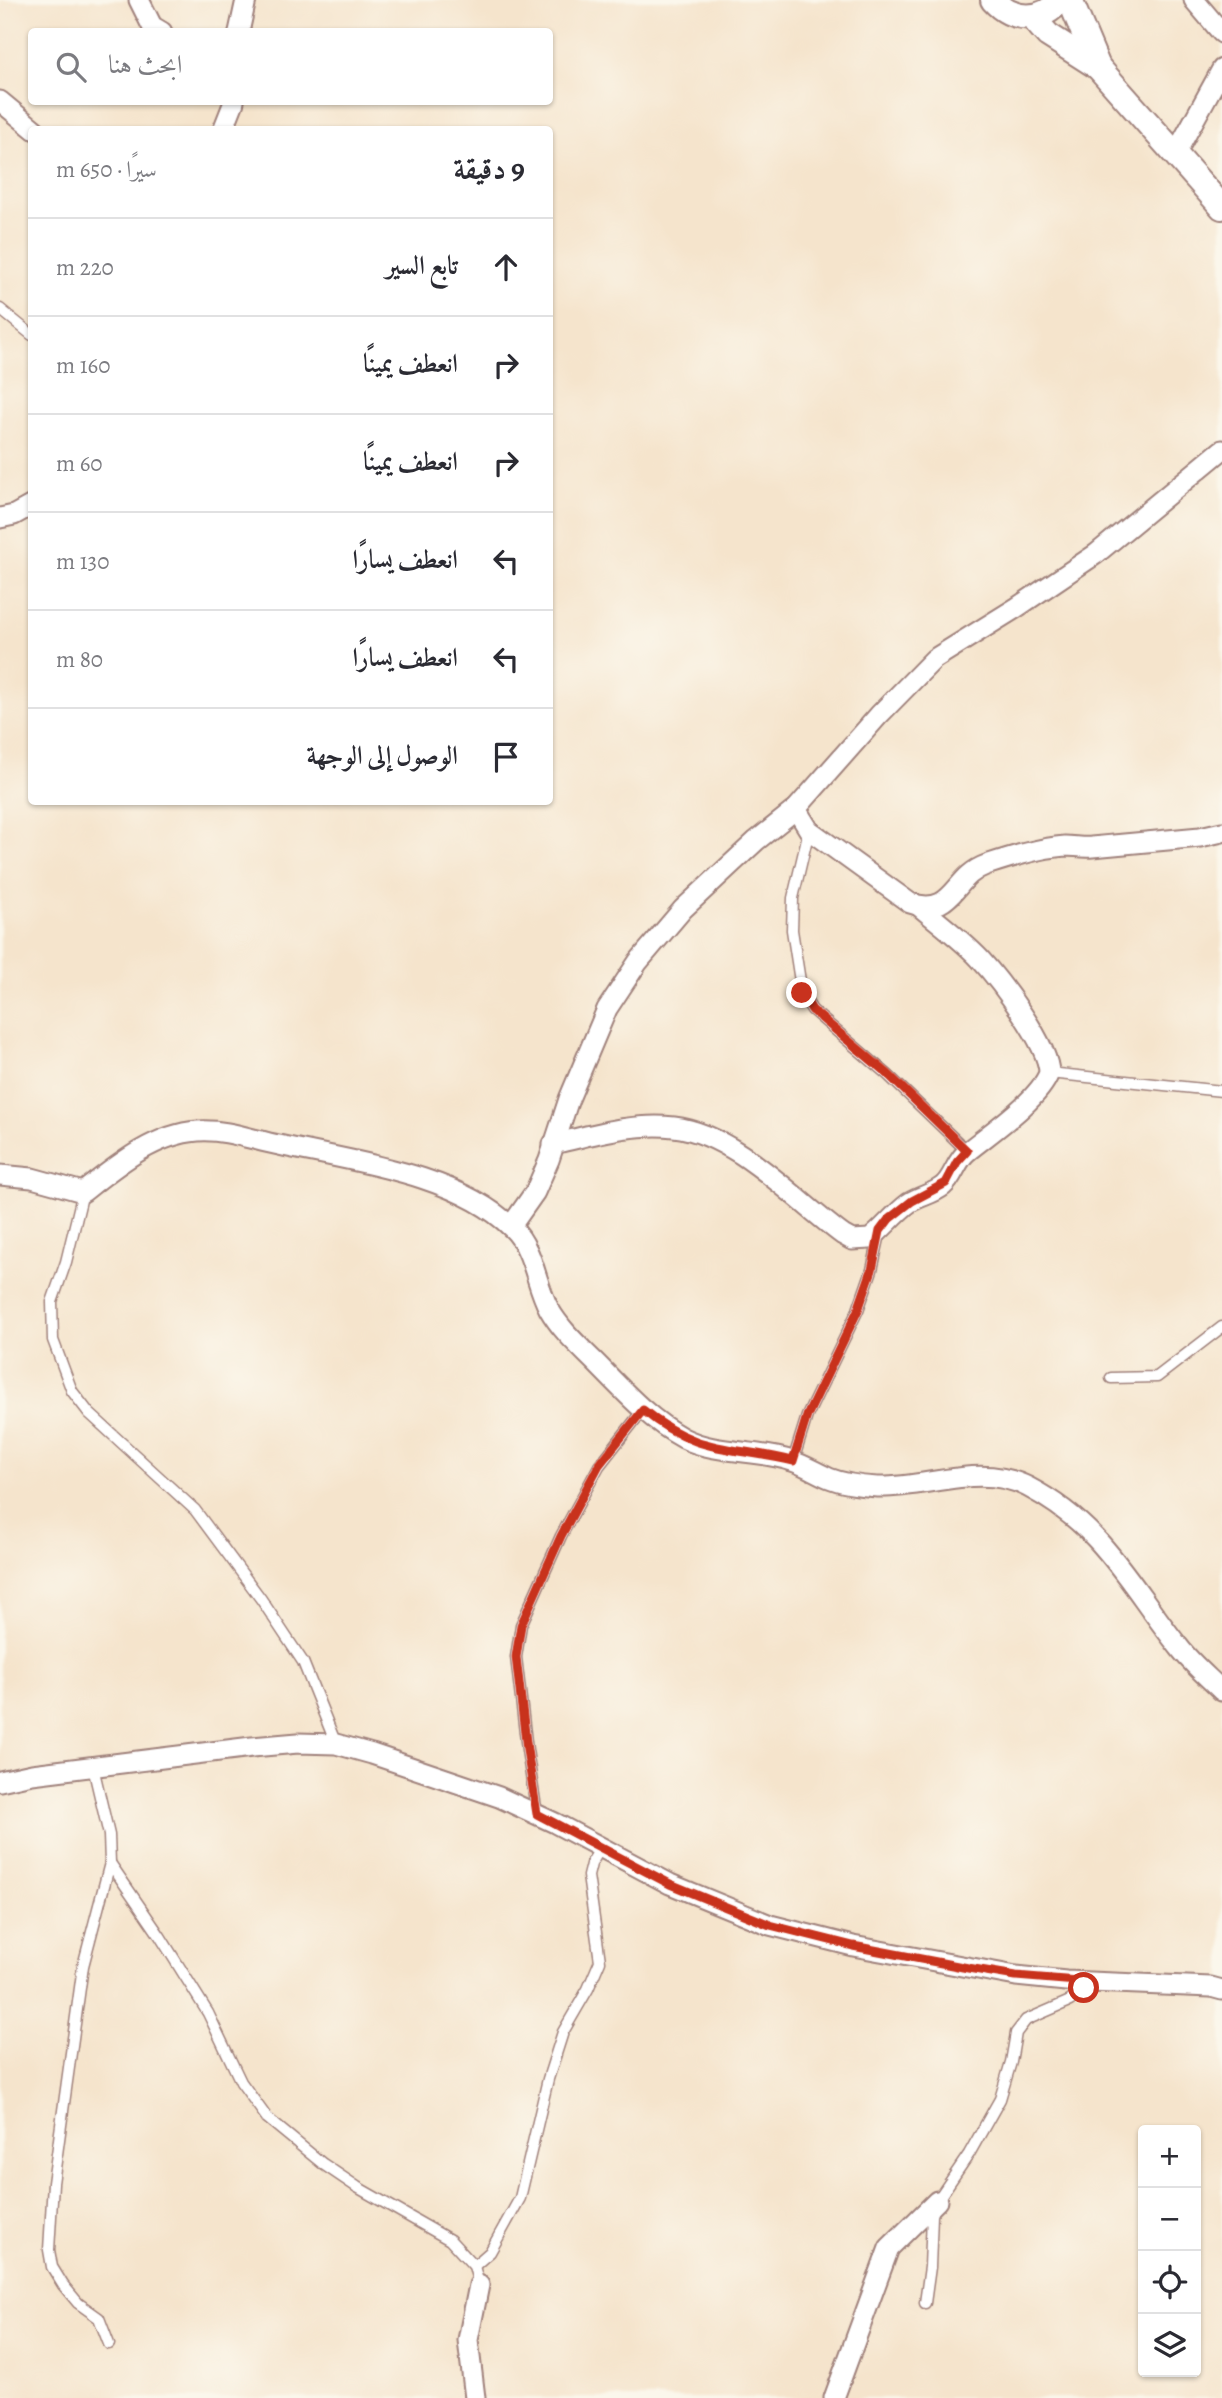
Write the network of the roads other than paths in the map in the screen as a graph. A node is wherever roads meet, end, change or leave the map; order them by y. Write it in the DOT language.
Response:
graph roads {
  1 [pos="139,0"];
  2 [pos="246,0"];
  3 [pos="993,0"];
  4 [pos="1060,0"];
  5 [pos="1070,0"];
  6 [pos="1194,0"];
  7 [pos="1032,17"];
  8 [pos="155,28"];
  9 [pos="240,28"];
  10 [pos="1222,33"];
  11 [pos="1098,68"];
  12 [pos="1222,69"];
  13 [pos="0,101"];
  14 [pos="233,105"];
  15 [pos="30,126"];
  16 [pos="225,126"];
  17 [pos="1176,153"];
  18 [pos="1222,206"];
  19 [pos="0,309"];
  20 [pos="28,332"];
  21 [pos="1222,450"];
  22 [pos="28,507"];
  23 [pos="0,518"];
  24 [pos="796,809"];
  25 [pos="809,830"];
  26 [pos="1222,832"];
  27 [pos="919,906"];
  28 [pos="1049,1073"];
  29 [pos="1222,1091"];
  30 [pos="553,1144"];
  31 [pos="967,1151"];
  32 [pos="0,1175"];
  33 [pos="83,1192"];
  34 [pos="511,1226"];
  35 [pos="880,1231"];
  36 [pos="1222,1327"];
  37 [pos="1111,1378"];
  38 [pos="643,1410"];
  39 [pos="793,1461"];
  40 [pos="1222,1691"];
  41 [pos="336,1744"];
  42 [pos="93,1767"];
  43 [pos="0,1781"];
  44 [pos="537,1814"];
  45 [pos="601,1847"];
  46 [pos="110,1863"];
  47 [pos="1089,1982"];
  48 [pos="1218,1987"];
  49 [pos="937,2201"];
  50 [pos="477,2275"];
  51 [pos="925,2304"];
  52 [pos="108,2344"];
  53 [pos="475,2398"];
  54 [pos="834,2398"];
  1 -- 8 [label="street"];
  2 -- 9 [label="street"];
  3 -- 7 [label="street"];
  4 -- 7 [label="street"];
  5 -- 11 [label="street"];
  6 -- 10 [label="street"];
  7 -- 11 [label="street"];
  11 -- 17 [label="street"];
  12 -- 17 [label="street"];
  13 -- 15 [label="street"];
  14 -- 16 [label="street"];
  17 -- 18 [label="street"];
  19 -- 20 [label="lane"];
  21 -- 24 [label="street"];
  22 -- 23 [label="street"];
  24 -- 25 [label="street"];
  24 -- 30 [label="street"];
  25 -- 27 [label="street"];
  25 -- 31 [label="lane"];
  26 -- 27 [label="street"];
  27 -- 28 [label="street"];
  28 -- 29 [label="lane"];
  28 -- 31 [label="street"];
  30 -- 34 [label="street"];
  30 -- 35 [label="street"];
  31 -- 35 [label="street"];
  32 -- 33 [label="street"];
  33 -- 34 [label="street"];
  33 -- 41 [label="lane"];
  34 -- 38 [label="street"];
  35 -- 39 [label="lane"];
  36 -- 37 [label="lane"];
  38 -- 39 [label="street"];
  38 -- 44 [label="lane"];
  39 -- 40 [label="street"];
  41 -- 42 [label="street"];
  41 -- 44 [label="street"];
  42 -- 43 [label="street"];
  42 -- 46 [label="lane"];
  44 -- 45 [label="street"];
  45 -- 47 [label="street"];
  45 -- 50 [label="lane"];
  46 -- 50 [label="lane"];
  46 -- 52 [label="lane"];
  47 -- 48 [label="street"];
  47 -- 49 [label="lane"];
  49 -- 51 [label="lane"];
  49 -- 54 [label="street"];
  50 -- 53 [label="street"];
}
